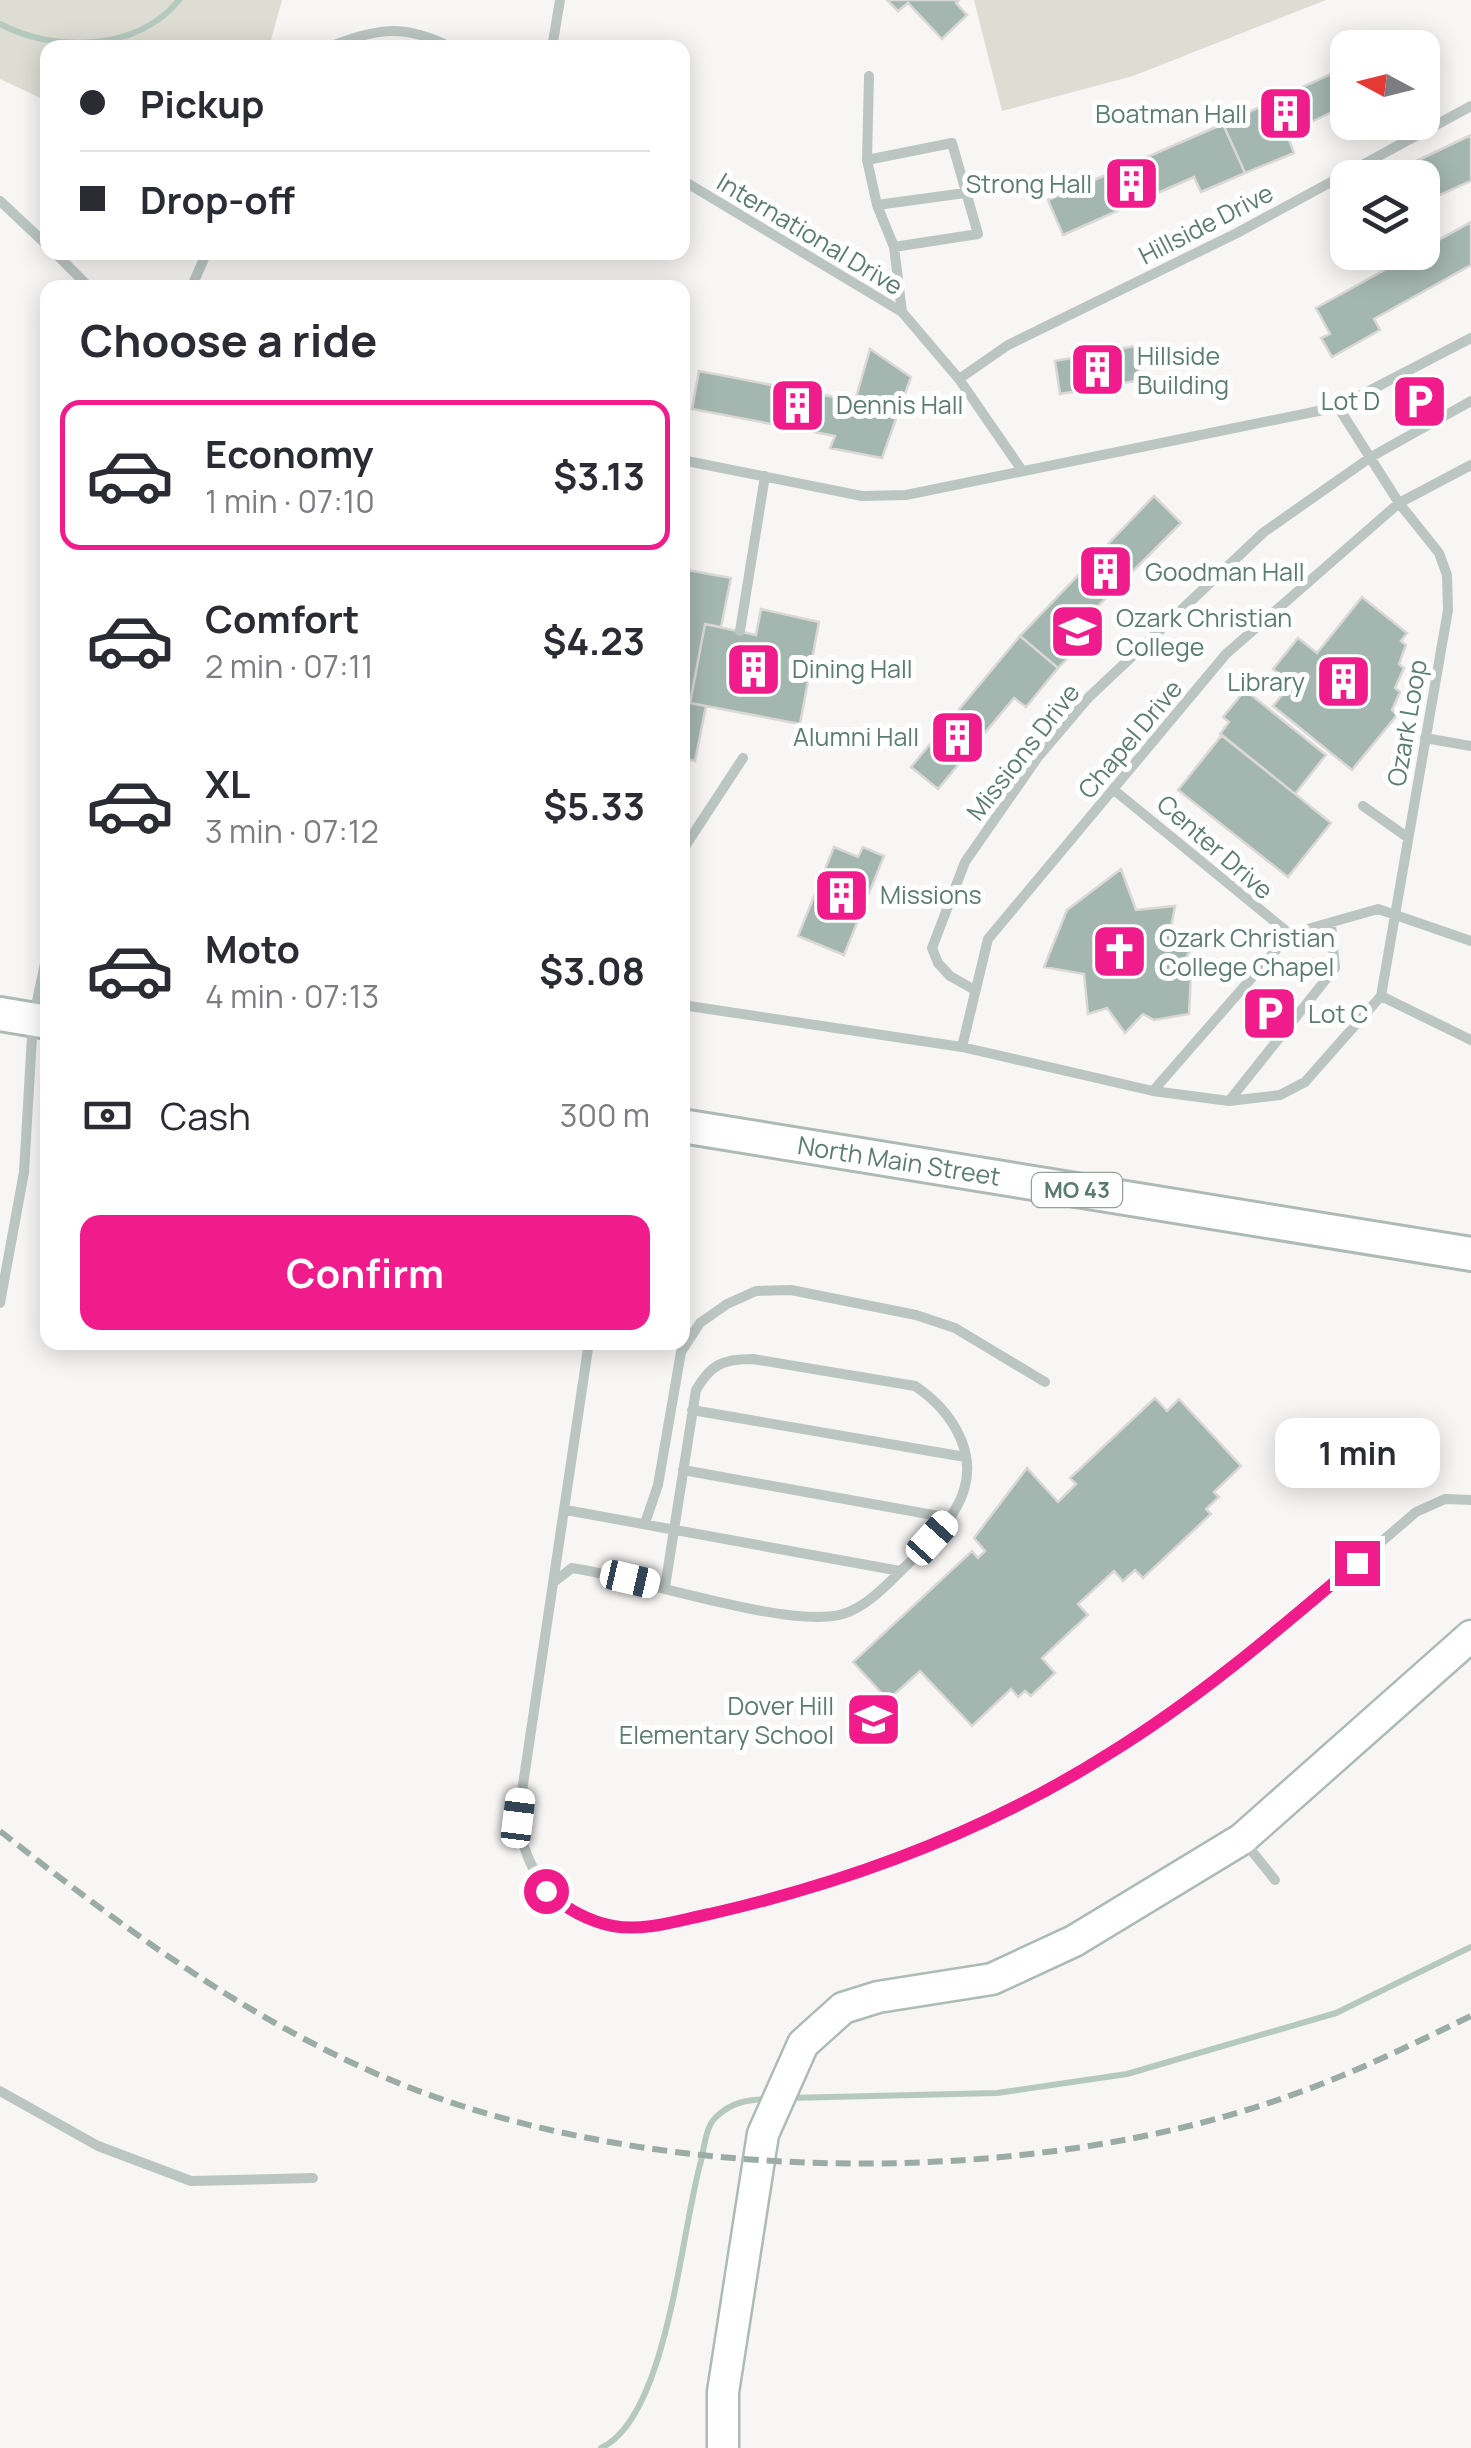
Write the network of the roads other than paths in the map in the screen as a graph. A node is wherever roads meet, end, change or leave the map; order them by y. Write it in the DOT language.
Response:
graph roads {
  1 [pos="560,0"];
  2 [pos="348,40"];
  3 [pos="437,40"];
  4 [pos="553,40"];
  5 [pos="869,76"];
  6 [pos="1471,106"];
  7 [pos="868,160"];
  8 [pos="690,185"];
  9 [pos="965,193"];
  10 [pos="0,200"];
  11 [pos="877,205"];
  12 [pos="40,238"];
  13 [pos="894,247"];
  14 [pos="62,260"];
  15 [pos="82,280"];
  16 [pos="902,312"];
  17 [pos="1471,338"];
  18 [pos="959,379"];
  19 [pos="1471,400"];
  20 [pos="1338,407"];
  21 [pos="1371,458"];
  22 [pos="690,462"];
  23 [pos="1471,465"];
  24 [pos="1021,470"];
  25 [pos="765,476"];
  26 [pos="1399,503"];
  27 [pos="740,631"];
  28 [pos="1425,738"];
  29 [pos="1471,746"];
  30 [pos="743,758"];
  31 [pos="1114,790"];
  32 [pos="1363,806"];
  33 [pos="1406,837"];
  34 [pos="690,839"];
  35 [pos="1393,910"];
  36 [pos="1331,925"];
  37 [pos="1290,934"];
  38 [pos="1471,941"];
  39 [pos="40,976"];
  40 [pos="973,989"];
  41 [pos="1380,996"];
  42 [pos="690,1006"];
  43 [pos="27,1019"];
  44 [pos="1471,1040"];
  45 [pos="962,1047"];
  46 [pos="1153,1091"];
  47 [pos="1230,1101"];
  48 [pos="690,1131"];
  49 [pos="1471,1254"];
  50 [pos="0,1303"];
  51 [pos="690,1339"];
  52 [pos="588,1350"];
  53 [pos="683,1350"];
  54 [pos="1045,1382"];
  55 [pos="692,1410"];
  56 [pos="965,1457"];
  57 [pos="683,1470"];
  58 [pos="1471,1500"];
  59 [pos="566,1510"];
  60 [pos="950,1518"];
  61 [pos="645,1524"];
  62 [pos="674,1528"];
  63 [pos="900,1571"];
  64 [pos="554,1581"];
  65 [pos="664,1587"];
  66 [pos="1471,1636"];
  67 [pos="1242,1839"];
  68 [pos="1275,1880"];
  69 [pos="0,2091"];
  70 [pos="313,2178"];
  71 [pos="723,2448"];
  1 -- 4 [label="lane"];
  2 -- 3 [label="lane"];
  5 -- 7 [label="lane"];
  6 -- 18 [label="lane, Hillside Drive"];
  7 -- 9 [label="lane"];
  7 -- 11 [label="lane"];
  8 -- 16 [label="lane, International Drive"];
  9 -- 11 [label="lane"];
  9 -- 13 [label="lane"];
  10 -- 12 [label="lane"];
  11 -- 13 [label="lane"];
  13 -- 16 [label="lane"];
  14 -- 15 [label="lane"];
  16 -- 18 [label="lane, International Drive"];
  17 -- 20 [label="lane"];
  18 -- 24 [label="lane, International Drive"];
  19 -- 21 [label="lane"];
  20 -- 21 [label="lane, Ozark Loop"];
  20 -- 24 [label="lane"];
  21 -- 26 [label="lane, Ozark Loop"];
  21 -- 40 [label="lane, Missions Drive"];
  22 -- 25 [label="lane"];
  23 -- 26 [label="lane, Chapel Drive"];
  24 -- 25 [label="lane"];
  25 -- 27 [label="lane"];
  26 -- 28 [label="lane, Ozark Loop"];
  26 -- 31 [label="lane, Chapel Drive"];
  28 -- 29 [label="lane"];
  28 -- 33 [label="lane, Ozark Loop"];
  30 -- 34 [label="lane"];
  31 -- 37 [label="lane, Center Drive"];
  31 -- 40 [label="lane, Chapel Drive"];
  32 -- 33 [label="lane"];
  33 -- 35 [label="lane, Ozark Loop"];
  35 -- 36 [label="lane"];
  35 -- 38 [label="lane"];
  35 -- 41 [label="lane, Ozark Loop"];
  36 -- 37 [label="lane"];
  36 -- 47 [label="lane"];
  37 -- 46 [label="lane"];
  39 -- 43 [label="lane"];
  40 -- 45 [label="lane, Chapel Drive"];
  41 -- 44 [label="lane"];
  41 -- 47 [label="lane"];
  42 -- 45 [label="lane"];
  43 -- 50 [label="lane"];
  45 -- 46 [label="lane"];
  46 -- 47 [label="lane"];
  48 -- 49 [label="main road, North Main Street / MO 43"];
  51 -- 54 [label="lane"];
  52 -- 59 [label="lane"];
  53 -- 61 [label="lane"];
  55 -- 56 [label="lane"];
  55 -- 56 [label="lane"];
  55 -- 57 [label="lane"];
  56 -- 60 [label="lane"];
  57 -- 60 [label="lane"];
  57 -- 62 [label="lane"];
  58 -- 64 [label="lane"];
  59 -- 61 [label="lane"];
  59 -- 64 [label="lane"];
  60 -- 63 [label="lane"];
  61 -- 62 [label="lane"];
  62 -- 63 [label="lane"];
  62 -- 65 [label="lane"];
  63 -- 65 [label="lane"];
  64 -- 65 [label="lane"];
  66 -- 67 [label="street"];
  67 -- 68 [label="lane"];
  67 -- 71 [label="street"];
  69 -- 70 [label="lane"];
}
